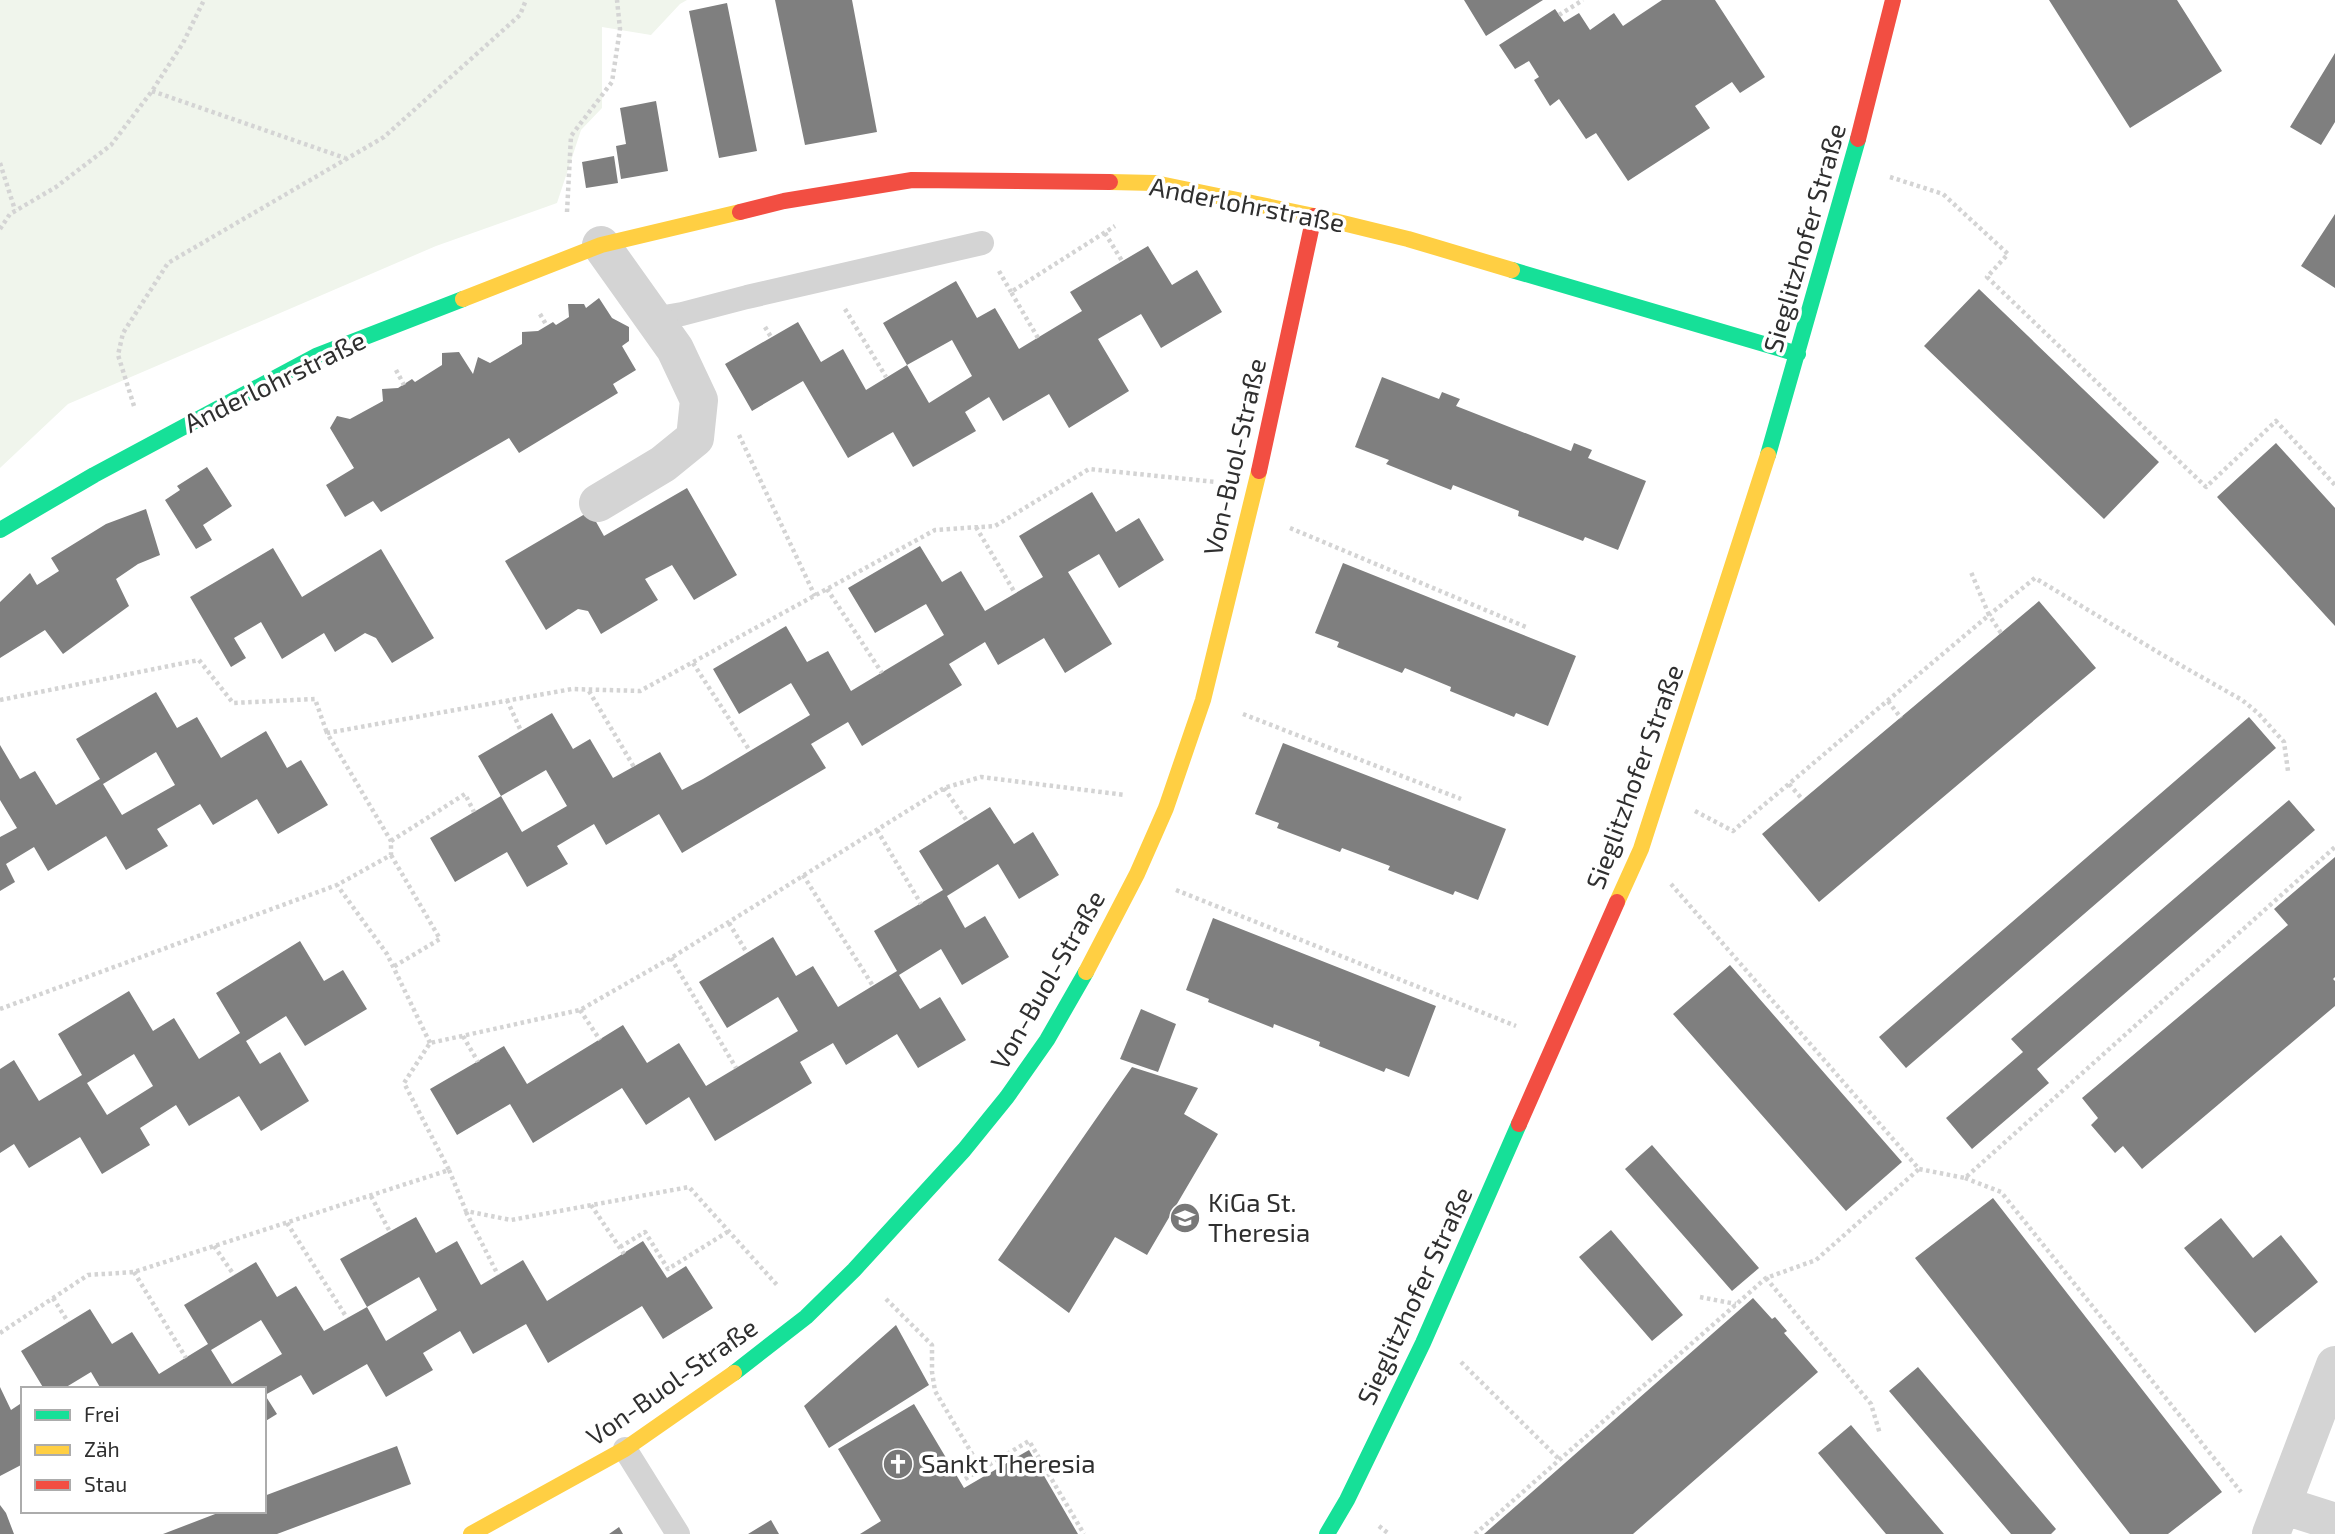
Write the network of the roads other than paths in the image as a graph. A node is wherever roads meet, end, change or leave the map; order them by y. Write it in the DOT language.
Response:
graph roads {
  1 [pos="1893,0"];
  2 [pos="1314,216"];
  3 [pos="982,243"];
  4 [pos="601,245"];
  5 [pos="653,318"];
  6 [pos="1798,354"];
  7 [pos="598,503"];
  8 [pos="0,530"];
  9 [pos="2335,1365"];
  10 [pos="625,1449"];
  11 [pos="2277,1520"];
  12 [pos="2335,1522"];
  13 [pos="471,1534"];
  14 [pos="678,1534"];
  15 [pos="1327,1534"];
  1 -- 6 [label="street, Sieglitzhofer Straße"];
  2 -- 4 [label="street, Anderlohrstraße"];
  2 -- 6 [label="street, Anderlohrstraße"];
  2 -- 10 [label="street, Von-Buol-Straße"];
  3 -- 5 [label="lane"];
  4 -- 5 [label="street"];
  4 -- 8 [label="street, Anderlohrstraße"];
  5 -- 7 [label="street"];
  6 -- 15 [label="street, Sieglitzhofer Straße"];
  9 -- 11 [label="street"];
  10 -- 13 [label="street, Von-Buol-Straße"];
  10 -- 14 [label="lane"];
  11 -- 12 [label="street"];
}
